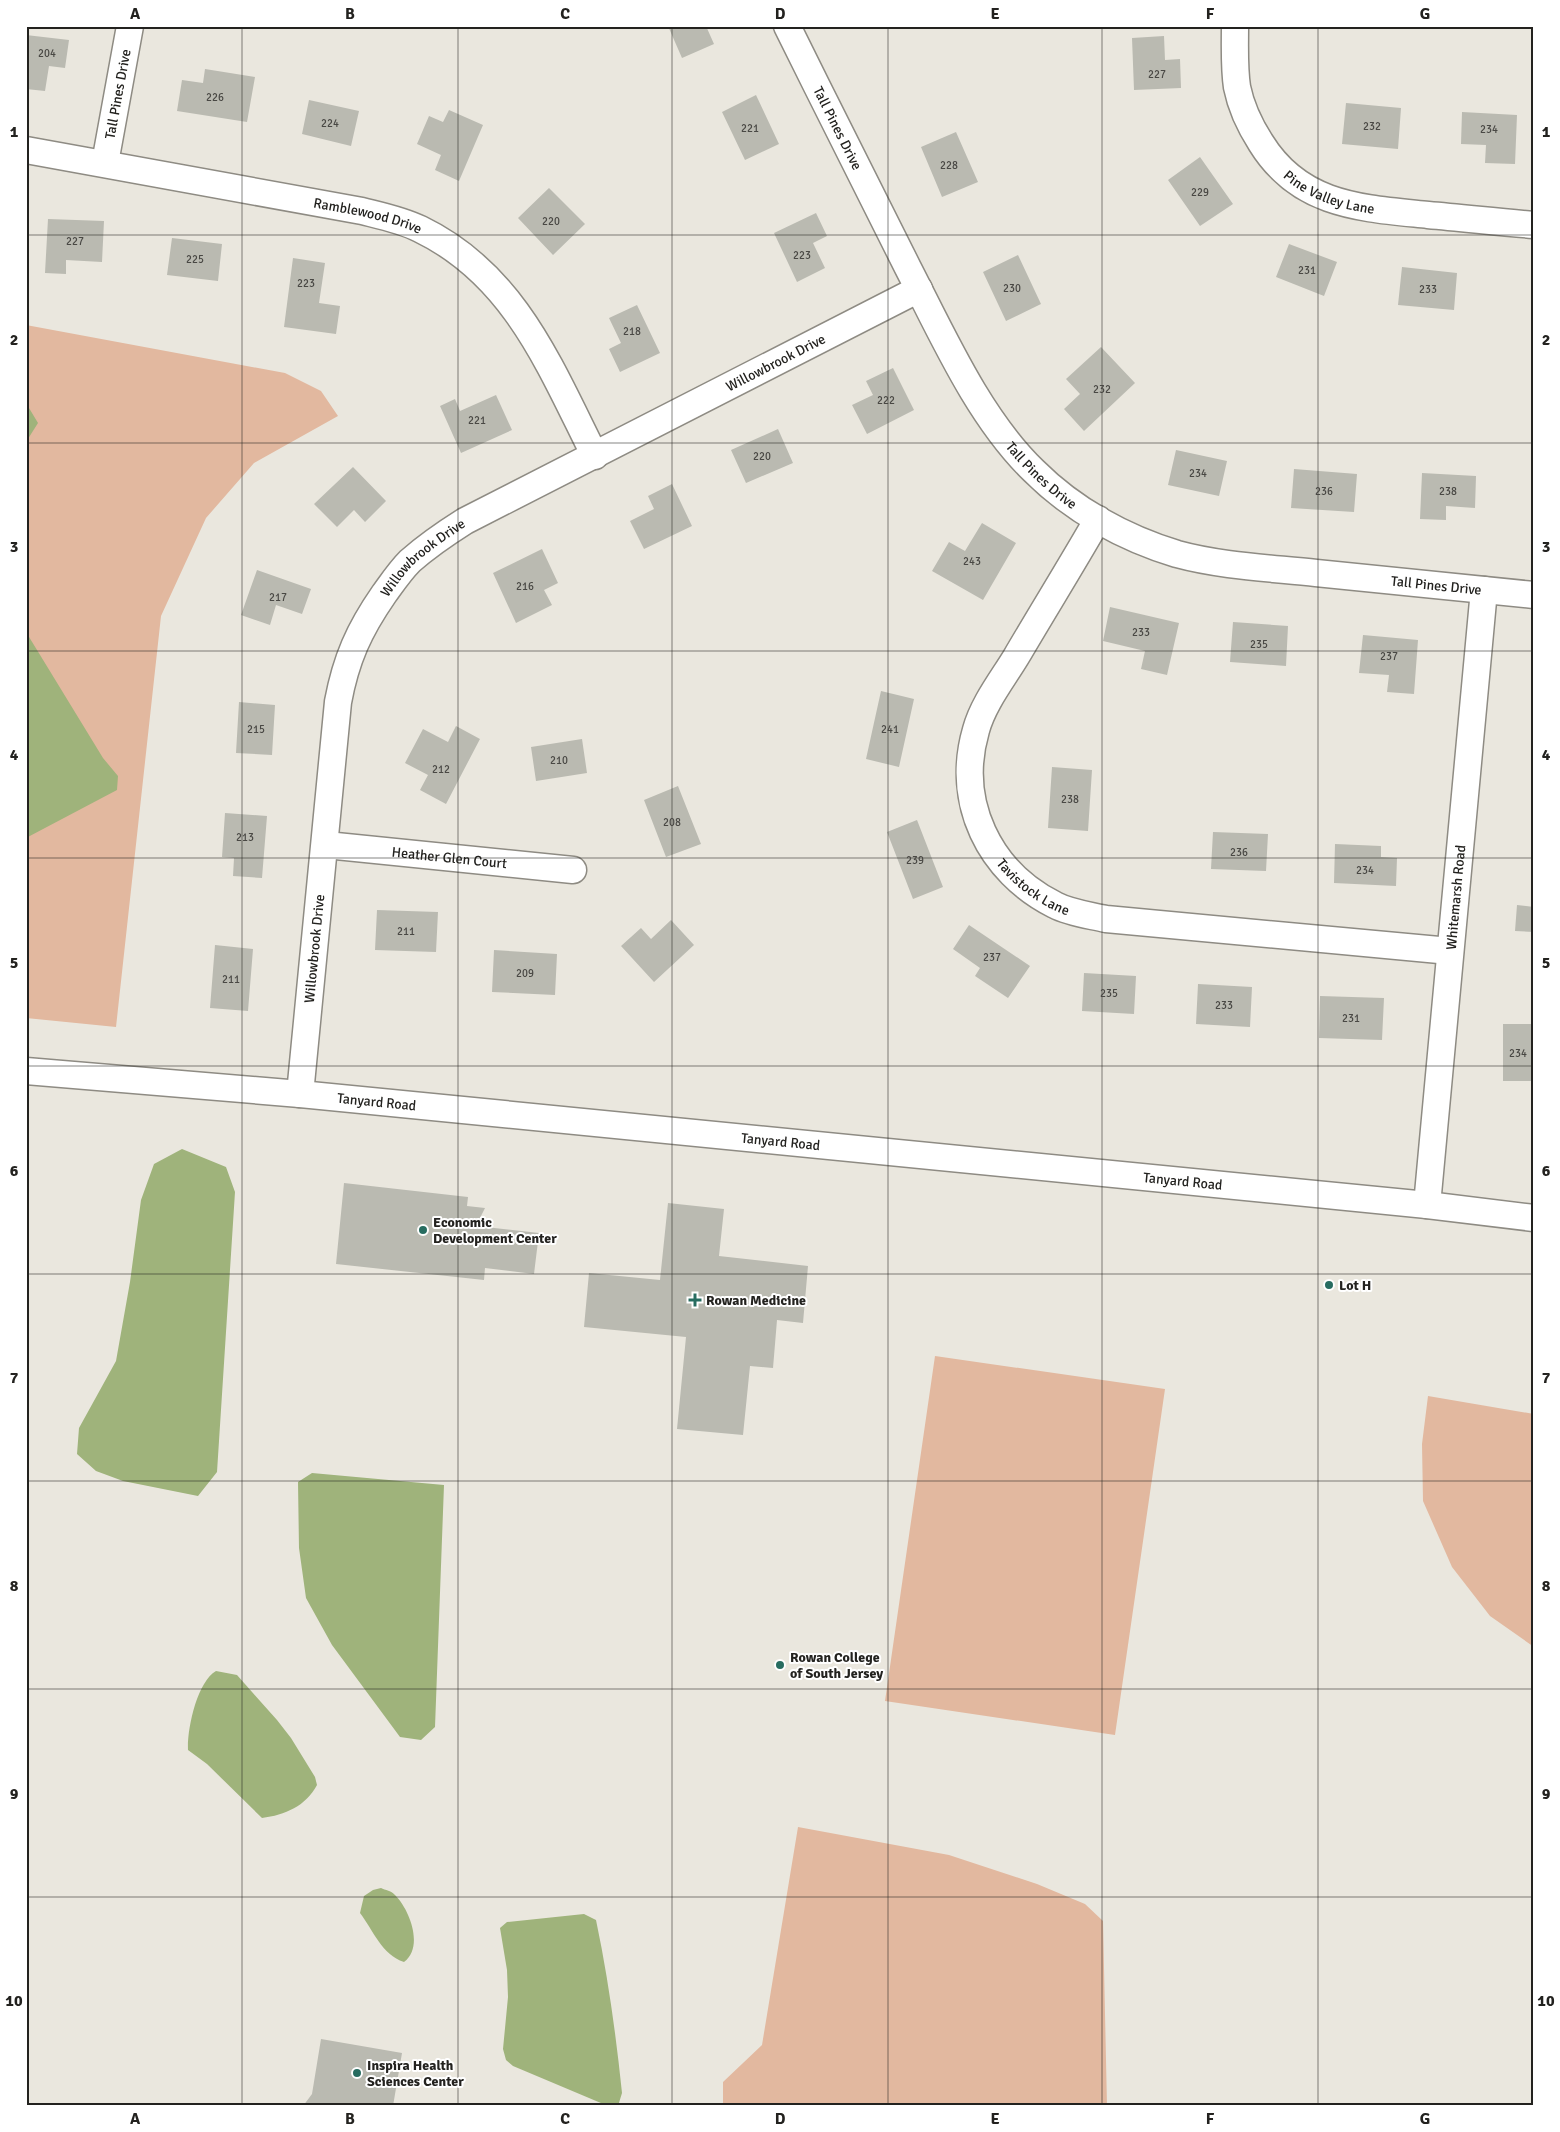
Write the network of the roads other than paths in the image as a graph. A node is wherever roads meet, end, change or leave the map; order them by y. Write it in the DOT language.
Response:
graph roads {
  1 [pos="130,26"];
  2 [pos="787,26"];
  3 [pos="1235,26"];
  4 [pos="26,150"];
  5 [pos="105,163"];
  6 [pos="1534,225"];
  7 [pos="919,289"];
  8 [pos="595,456"];
  9 [pos="1098,520"];
  10 [pos="1484,590"];
  11 [pos="1534,595"];
  12 [pos="326,845"];
  13 [pos="573,870"];
  14 [pos="1450,951"];
  15 [pos="26,1072"];
  16 [pos="300,1094"];
  17 [pos="1427,1205"];
  18 [pos="1534,1218"];
  1 -- 5 [label="street, Tall Pines Drive"];
  2 -- 7 [label="street, Tall Pines Drive"];
  3 -- 6 [label="street, Pine Valley Lane"];
  4 -- 5 [label="street, Ramblewood Drive"];
  5 -- 8 [label="street, Ramblewood Drive"];
  7 -- 8 [label="street, Willowbrook Drive"];
  7 -- 9 [label="street, Tall Pines Drive"];
  8 -- 12 [label="street, Willowbrook Drive"];
  9 -- 10 [label="street, Tall Pines Drive"];
  9 -- 14 [label="street, Tavistock Lane"];
  10 -- 11 [label="street, Tall Pines Drive"];
  10 -- 14 [label="street, Whitemarsh Road"];
  12 -- 13 [label="street, Heather Glen Court"];
  12 -- 16 [label="street, Willowbrook Drive"];
  14 -- 17 [label="street, Whitemarsh Road"];
  15 -- 16 [label="street, Tanyard Road"];
  16 -- 17 [label="street, Tanyard Road"];
  17 -- 18 [label="street, Tanyard Road"];
}
